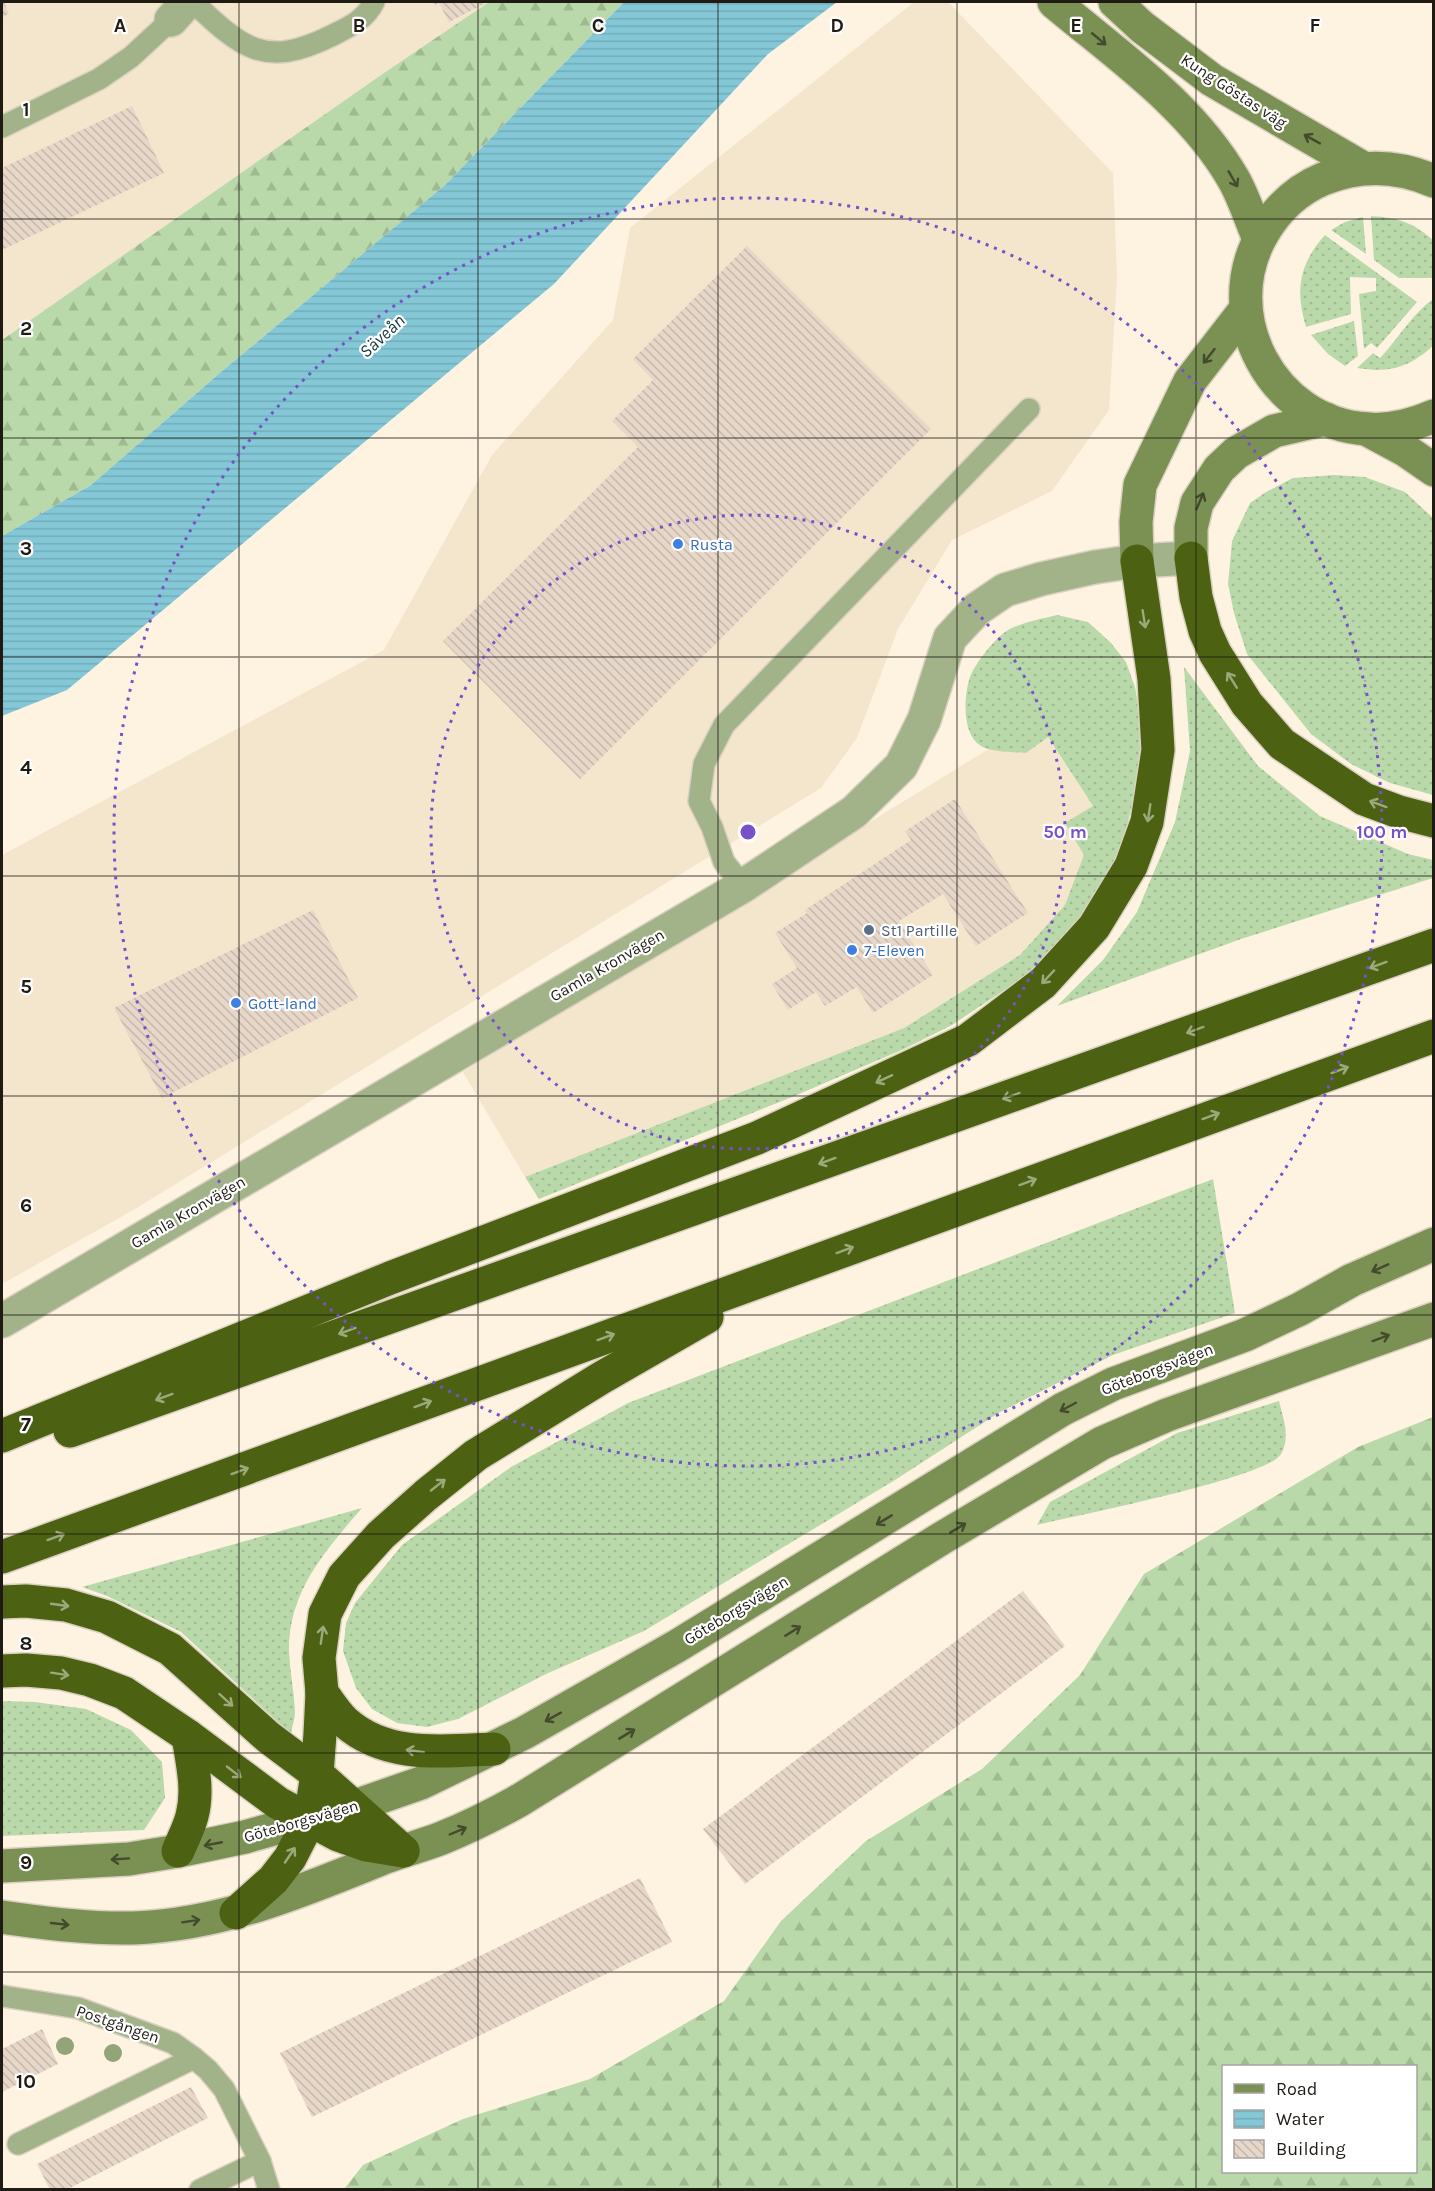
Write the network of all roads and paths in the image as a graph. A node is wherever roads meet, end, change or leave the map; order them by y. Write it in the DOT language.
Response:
graph roads {
  1 [pos="374,2"];
  2 [pos="1054,2"];
  3 [pos="1115,2"];
  4 [pos="183,8"];
  5 [pos="2,127"];
  6 [pos="1363,168"];
  7 [pos="1426,174"];
  8 [pos="1259,239"];
  9 [pos="1245,310"];
  10 [pos="1029,409"];
  11 [pos="1434,416"];
  12 [pos="1326,419"];
  13 [pos="1366,429"];
  14 [pos="1434,470"];
  15 [pos="1191,558"];
  16 [pos="1137,561"];
  17 [pos="1434,821"];
  18 [pos="743,886"];
  19 [pos="1434,945"];
  20 [pos="1434,1036"];
  21 [pos="1434,1244"];
  22 [pos="790,1271"];
  23 [pos="1434,1320"];
  24 [pos="2,1321"];
  25 [pos="2,1436"];
  26 [pos="2,1456"];
  27 [pos="2,1557"];
  28 [pos="2,1602"];
  29 [pos="2,1671"];
  30 [pos="322,1693"];
  31 [pos="188,1736"];
  32 [pos="494,1749"];
  33 [pos="317,1774"];
  34 [pos="355,1806"];
  35 [pos="310,1819"];
  36 [pos="178,1851"];
  37 [pos="403,1851"];
  38 [pos="2,1866"];
  39 [pos="236,1913"];
  40 [pos="2,1917"];
  41 [pos="2,1996"];
  42 [pos="194,2058"];
  43 [pos="18,2144"];
  44 [pos="260,2161"];
  45 [pos="200,2190"];
  46 [pos="269,2190"];
  1 -- 4 [label="lane"];
  2 -- 8 [label="main road, one-way"];
  6 -- 3 [label="main road, Kung Göstas väg, one-way"];
  4 -- 5 [label="lane"];
  6 -- 7 [label="main road"];
  6 -- 8 [label="main road"];
  8 -- 9 [label="main road"];
  9 -- 12 [label="main road"];
  9 -- 16 [label="main road, one-way"];
  10 -- 18 [label="lane"];
  11 -- 13 [label="main road"];
  12 -- 13 [label="main road"];
  15 -- 12 [label="main road, one-way"];
  13 -- 14 [label="main road"];
  15 -- 16 [label="street, Gamla Kronvägen"];
  17 -- 15 [label="highway, one-way"];
  16 -- 18 [label="street, Gamla Kronvägen"];
  16 -- 25 [label="highway, one-way"];
  18 -- 24 [label="street, Gamla Kronvägen"];
  19 -- 26 [label="highway, one-way"];
  22 -- 20 [label="highway, one-way"];
  21 -- 32 [label="main road, Göteborgsvägen, one-way"];
  27 -- 22 [label="highway, one-way"];
  30 -- 22 [label="highway, one-way"];
  37 -- 23 [label="main road, one-way"];
  28 -- 33 [label="highway, one-way"];
  29 -- 31 [label="highway, one-way"];
  32 -- 30 [label="highway, one-way"];
  30 -- 33 [label="highway"];
  31 -- 35 [label="highway, one-way"];
  31 -- 36 [label="highway"];
  32 -- 34 [label="main road, Göteborgsvägen"];
  33 -- 34 [label="highway"];
  33 -- 35 [label="highway"];
  34 -- 35 [label="main road, Göteborgsvägen"];
  34 -- 37 [label="highway"];
  35 -- 36 [label="main road, Göteborgsvägen, one-way"];
  35 -- 37 [label="highway"];
  39 -- 35 [label="highway, one-way"];
  36 -- 38 [label="main road, Göteborgsvägen, one-way"];
  37 -- 39 [label="main road"];
  40 -- 39 [label="main road, one-way"];
  41 -- 42 [label="lane, Postgången"];
  42 -- 43 [label="lane"];
  42 -- 44 [label="lane, Postgången"];
  44 -- 45 [label="lane"];
  44 -- 46 [label="lane, Postgången"];
}
